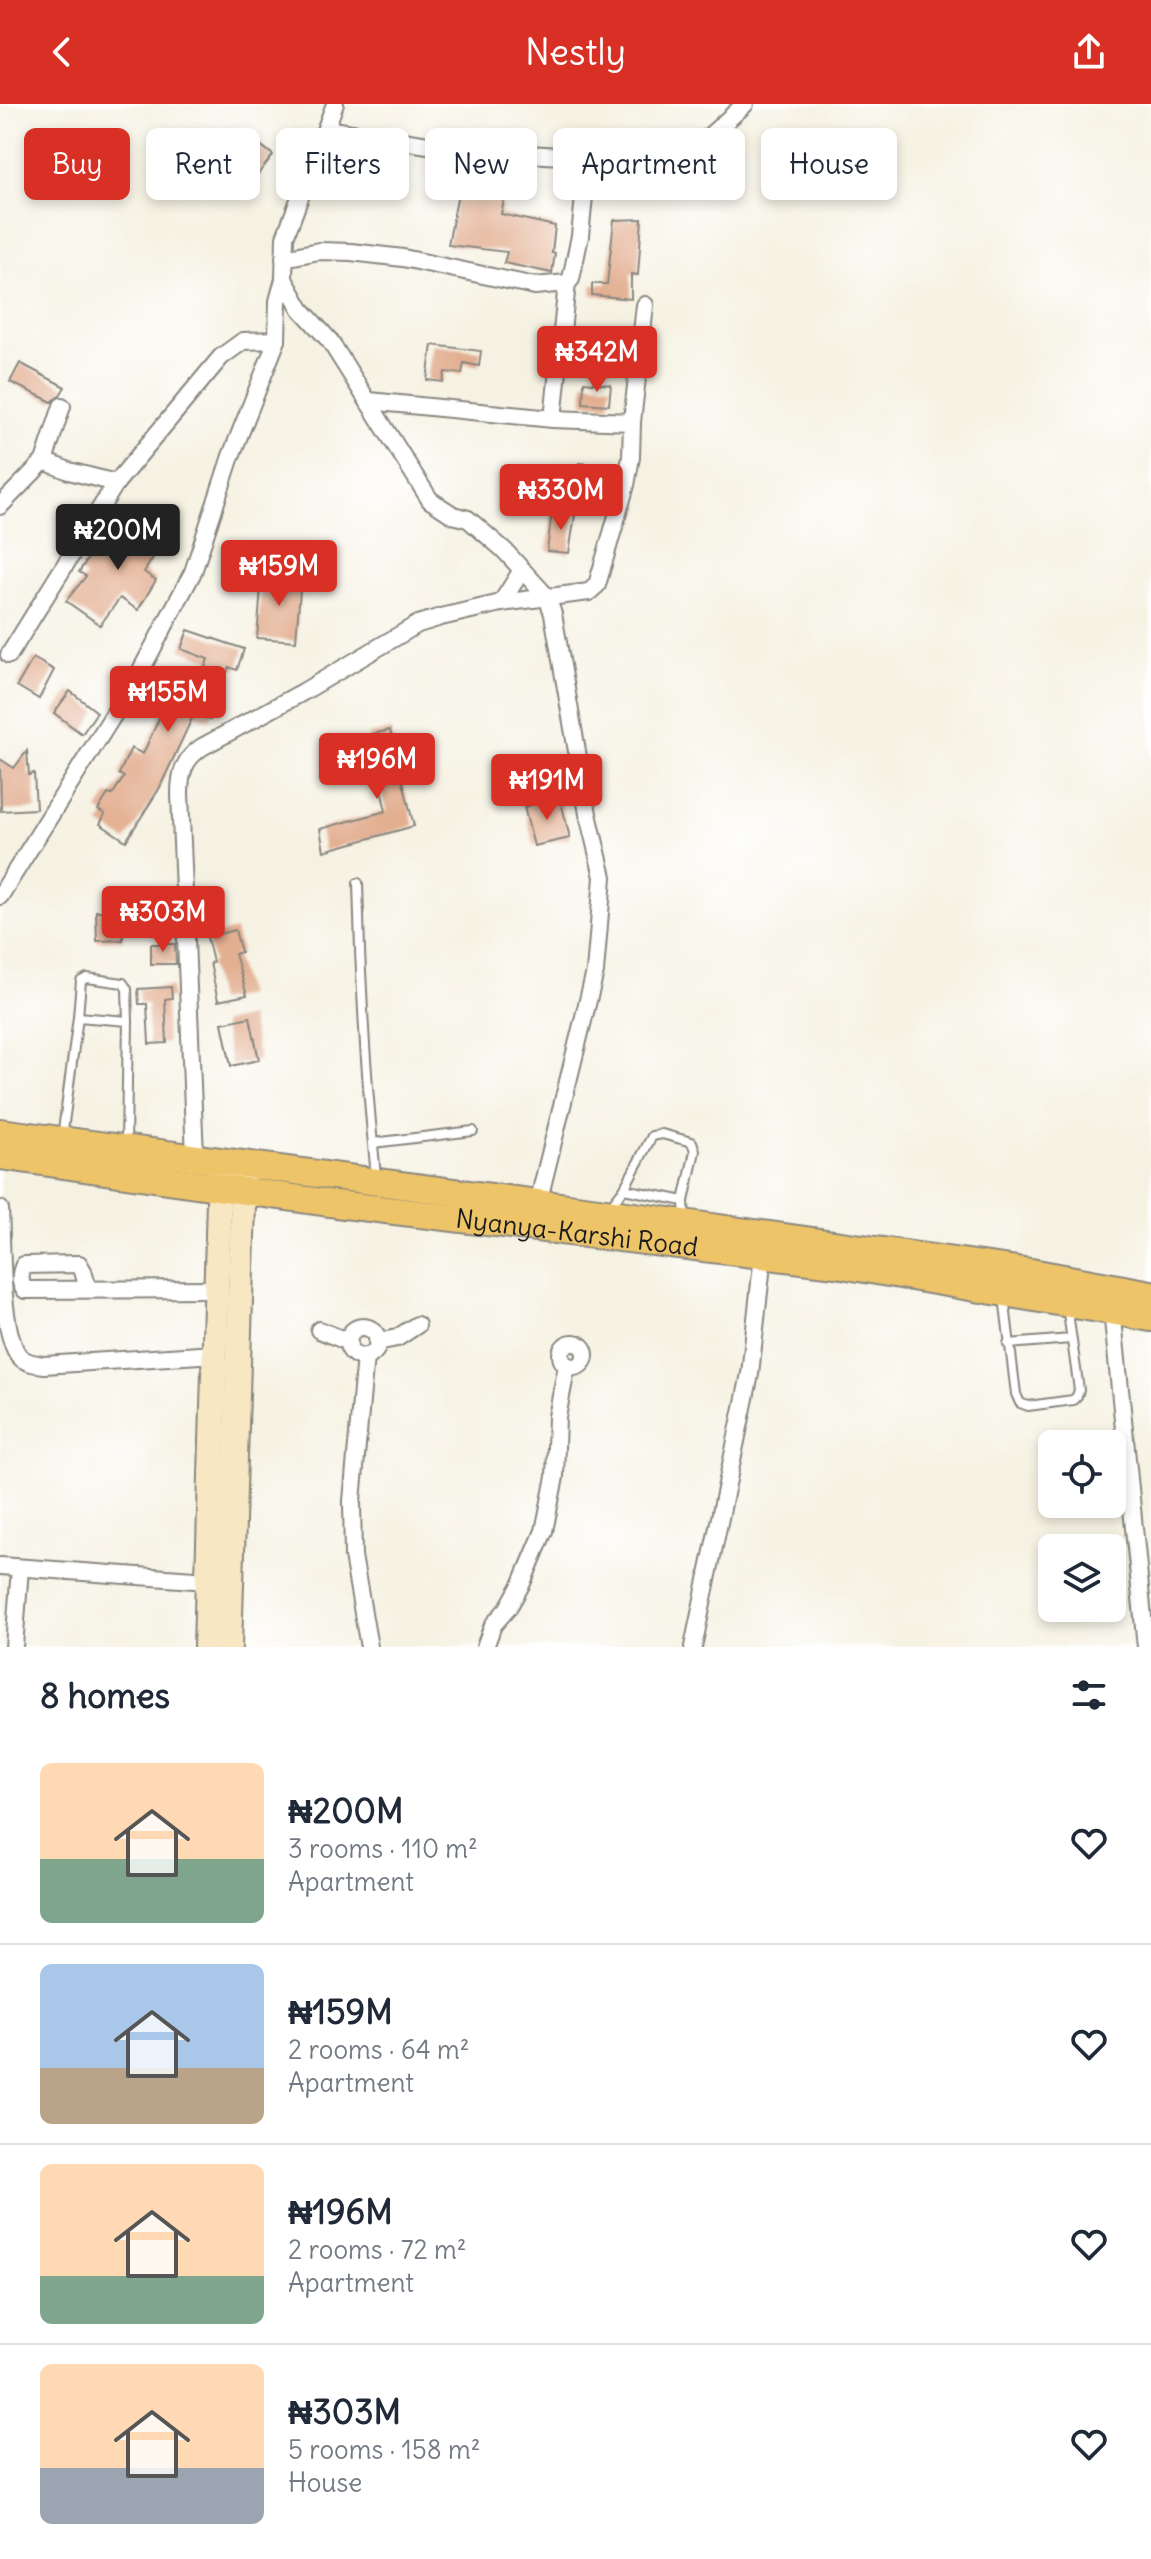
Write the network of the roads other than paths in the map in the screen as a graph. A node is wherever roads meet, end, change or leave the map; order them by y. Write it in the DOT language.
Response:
graph roads {
  1 [pos="335,104"];
  2 [pos="745,104"];
  3 [pos="326,128"];
  4 [pos="719,128"];
  5 [pos="409,142"];
  6 [pos="553,155"];
  7 [pos="298,200"];
  8 [pos="584,200"];
  9 [pos="284,258"];
  10 [pos="284,279"];
  11 [pos="567,283"];
  12 [pos="645,305"];
  13 [pos="277,340"];
  14 [pos="369,401"];
  15 [pos="62,406"];
  16 [pos="553,419"];
  17 [pos="632,422"];
  18 [pos="44,461"];
  19 [pos="116,483"];
  20 [pos="0,506"];
  21 [pos="522,570"];
  22 [pos="547,597"];
  23 [pos="501,603"];
  24 [pos="9,655"];
  25 [pos="358,883"];
  26 [pos="0,896"];
  27 [pos="78,1017"];
  28 [pos="128,1021"];
  29 [pos="473,1131"];
  30 [pos="0,1132"];
  31 [pos="62,1140"];
  32 [pos="373,1143"];
  33 [pos="126,1148"];
  34 [pos="0,1156"];
  35 [pos="220,1160"];
  36 [pos="377,1181"];
  37 [pos="231,1189"];
  38 [pos="624,1189"];
  39 [pos="538,1203"];
  40 [pos="0,1209"];
  41 [pos="606,1212"];
  42 [pos="675,1222"];
  43 [pos="763,1255"];
  44 [pos="88,1289"];
  45 [pos="217,1289"];
  46 [pos="1003,1291"];
  47 [pos="1151,1294"];
  48 [pos="1066,1302"];
  49 [pos="1112,1310"];
  50 [pos="1151,1318"];
  51 [pos="417,1325"];
  52 [pos="319,1330"];
  53 [pos="1071,1339"];
  54 [pos="349,1342"];
  55 [pos="377,1342"];
  56 [pos="1008,1344"];
  57 [pos="215,1354"];
  58 [pos="365,1356"];
  59 [pos="567,1365"];
  60 [pos="0,1566"];
  61 [pos="20,1568"];
  62 [pos="208,1581"];
  63 [pos="14,1647"];
  64 [pos="206,1647"];
  65 [pos="229,1647"];
  66 [pos="369,1647"];
  67 [pos="485,1647"];
  68 [pos="693,1647"];
  69 [pos="1146,1647"];
  1 -- 3 [label="street"];
  2 -- 4 [label="street"];
  5 -- 6 [label="street"];
  7 -- 9 [label="street"];
  8 -- 11 [label="street"];
  9 -- 10 [label="street"];
  9 -- 11 [label="street"];
  10 -- 13 [label="street"];
  10 -- 14 [label="street"];
  11 -- 16 [label="street"];
  12 -- 17 [label="street"];
  13 -- 19 [label="street"];
  13 -- 26 [label="street"];
  14 -- 16 [label="street"];
  14 -- 21 [label="street"];
  15 -- 18 [label="street"];
  16 -- 17 [label="street"];
  17 -- 22 [label="street"];
  18 -- 19 [label="street"];
  18 -- 20 [label="street"];
  19 -- 24 [label="street"];
  21 -- 22 [label="street"];
  21 -- 23 [label="street"];
  22 -- 23 [label="street"];
  22 -- 39 [label="street"];
  23 -- 35 [label="street"];
  25 -- 32 [label="lane"];
  27 -- 28 [label="lane"];
  27 -- 28 [label="lane"];
  27 -- 31 [label="lane"];
  28 -- 33 [label="lane"];
  29 -- 32 [label="lane"];
  30 -- 31 [label="main road, Nyanya-Karshi Road"];
  31 -- 33 [label="main road, Nyanya-Karshi Road"];
  32 -- 36 [label="lane"];
  33 -- 35 [label="main road, Nyanya-Karshi Road"];
  34 -- 37 [label="main road, Nyanya-Karshi Road"];
  35 -- 36 [label="main road, Nyanya-Karshi Road"];
  35 -- 37 [label="street"];
  36 -- 39 [label="main road, Nyanya-Karshi Road"];
  37 -- 42 [label="main road, Nyanya-Karshi Road"];
  37 -- 45 [label="street"];
  37 -- 65 [label="street"];
  38 -- 41 [label="lane"];
  38 -- 42 [label="lane"];
  38 -- 42 [label="lane"];
  39 -- 41 [label="main road, Nyanya-Karshi Road"];
  40 -- 57 [label="street"];
  41 -- 42 [label="main road, Nyanya-Karshi Road"];
  42 -- 43 [label="main road, Nyanya-Karshi Road"];
  42 -- 47 [label="main road, Nyanya-Karshi Road"];
  43 -- 46 [label="main road, Nyanya-Karshi Road"];
  43 -- 68 [label="street"];
  44 -- 45 [label="street"];
  45 -- 57 [label="street"];
  46 -- 48 [label="main road, Nyanya-Karshi Road"];
  46 -- 56 [label="lane"];
  48 -- 49 [label="main road, Nyanya-Karshi Road"];
  48 -- 53 [label="lane"];
  49 -- 50 [label="main road, Nyanya-Karshi Road"];
  49 -- 69 [label="street"];
  51 -- 55 [label="street"];
  52 -- 54 [label="street"];
  53 -- 56 [label="lane"];
  53 -- 56 [label="lane"];
  54 -- 55 [label="street"];
  54 -- 58 [label="street"];
  55 -- 58 [label="street"];
  57 -- 62 [label="street"];
  58 -- 66 [label="street"];
  59 -- 67 [label="street"];
  60 -- 61 [label="street"];
  61 -- 62 [label="street"];
  61 -- 63 [label="street"];
  62 -- 64 [label="street"];
}
